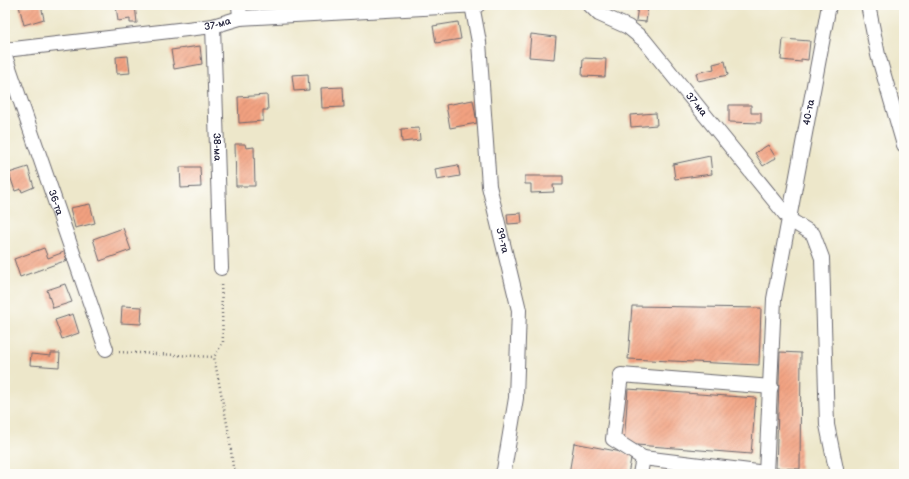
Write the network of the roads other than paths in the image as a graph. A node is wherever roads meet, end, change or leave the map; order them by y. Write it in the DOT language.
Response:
graph roads {
  1 [pos="472,5"];
  2 [pos="478,5"];
  3 [pos="590,5"];
  4 [pos="829,5"];
  5 [pos="868,5"];
  6 [pos="239,12"];
  7 [pos="213,26"];
  8 [pos="5,50"];
  9 [pos="5,56"];
  10 [pos="904,145"];
  11 [pos="790,220"];
  12 [pos="221,268"];
  13 [pos="106,349"];
  14 [pos="771,388"];
  15 [pos="643,458"];
  16 [pos="502,474"];
  17 [pos="640,474"];
  18 [pos="766,474"];
  19 [pos="836,474"];
  1 -- 2 [label="street, 37-ма"];
  1 -- 6 [label="street, 37-ма"];
  1 -- 16 [label="street, 39-та"];
  3 -- 11 [label="street, 37-ма"];
  4 -- 11 [label="street, 40-та"];
  5 -- 10 [label="street"];
  6 -- 7 [label="street, 37-ма"];
  7 -- 8 [label="street, 37-ма"];
  7 -- 12 [label="street, 38-ма"];
  9 -- 13 [label="street, 36-та"];
  11 -- 14 [label="street, 40-та"];
  11 -- 19 [label="street, 37-ма"];
  14 -- 15 [label="street"];
  14 -- 18 [label="street, 40-та"];
  15 -- 17 [label="street"];
  15 -- 18 [label="street"];
}
